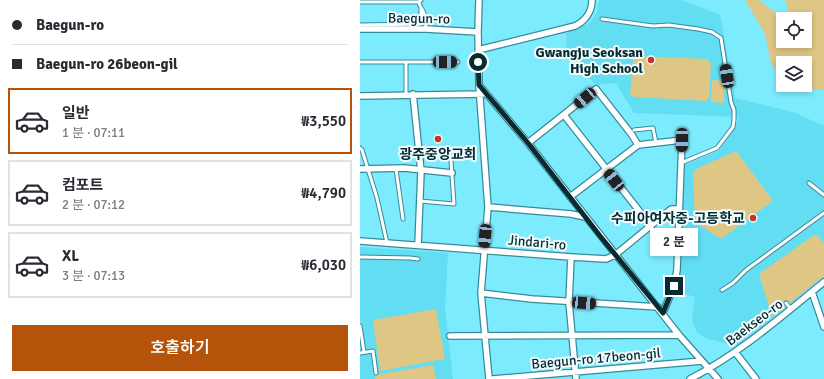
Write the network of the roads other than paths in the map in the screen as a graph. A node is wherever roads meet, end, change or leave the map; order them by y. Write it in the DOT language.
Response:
graph roads {
  1 [pos="479,0"];
  2 [pos="592,0"];
  3 [pos="420,1"];
  4 [pos="360,2"];
  5 [pos="421,7"];
  6 [pos="602,19"];
  7 [pos="360,25"];
  8 [pos="360,28"];
  9 [pos="426,29"];
  10 [pos="478,32"];
  11 [pos="478,50"];
  12 [pos="360,62"];
  13 [pos="406,62"];
  14 [pos="458,62"];
  15 [pos="479,85"];
  16 [pos="414,94"];
  17 [pos="479,94"];
  18 [pos="487,94"];
  19 [pos="406,95"];
  20 [pos="360,96"];
  21 [pos="564,116"];
  22 [pos="634,130"];
  23 [pos="528,143"];
  24 [pos="656,143"];
  25 [pos="638,145"];
  26 [pos="360,148"];
  27 [pos="451,161"];
  28 [pos="681,163"];
  29 [pos="396,168"];
  30 [pos="360,169"];
  31 [pos="368,169"];
  32 [pos="606,170"];
  33 [pos="421,171"];
  34 [pos="452,173"];
  35 [pos="809,183"];
  36 [pos="824,195"];
  37 [pos="570,197"];
  38 [pos="420,201"];
  39 [pos="488,207"];
  40 [pos="679,209"];
  41 [pos="824,213"];
  42 [pos="585,217"];
  43 [pos="403,219"];
  44 [pos="651,226"];
  45 [pos="360,241"];
  46 [pos="386,243"];
  47 [pos="418,245"];
  48 [pos="484,250"];
  49 [pos="615,255"];
  50 [pos="360,257"];
  51 [pos="571,257"];
  52 [pos="418,259"];
  53 [pos="824,282"];
  54 [pos="722,290"];
  55 [pos="812,292"];
  56 [pos="481,293"];
  57 [pos="569,302"];
  58 [pos="786,303"];
  59 [pos="658,307"];
  60 [pos="791,309"];
  61 [pos="663,313"];
  62 [pos="360,326"];
  63 [pos="824,327"];
  64 [pos="571,335"];
  65 [pos="679,335"];
  66 [pos="450,336"];
  67 [pos="485,336"];
  68 [pos="364,352"];
  69 [pos="735,352"];
  70 [pos="360,353"];
  71 [pos="702,361"];
  72 [pos="710,369"];
  73 [pos="575,372"];
  74 [pos="376,373"];
  75 [pos="489,379"];
  76 [pos="493,379"];
  77 [pos="576,379"];
  78 [pos="690,379"];
  79 [pos="718,379"];
  80 [pos="756,379"];
  1 -- 10 [label="street"];
  2 -- 11 [label="street"];
  3 -- 4 [label="lane"];
  3 -- 5 [label="lane"];
  5 -- 7 [label="lane"];
  5 -- 9 [label="lane"];
  6 -- 28 [label="lane"];
  8 -- 9 [label="street, Baegun-ro"];
  9 -- 10 [label="street, Baegun-ro"];
  10 -- 11 [label="street"];
  11 -- 15 [label="street"];
  12 -- 13 [label="lane"];
  13 -- 14 [label="lane"];
  13 -- 19 [label="lane"];
  15 -- 17 [label="street"];
  15 -- 18 [label="street"];
  16 -- 17 [label="street"];
  16 -- 19 [label="street"];
  16 -- 33 [label="street"];
  17 -- 18 [label="street"];
  17 -- 39 [label="street"];
  18 -- 23 [label="street"];
  19 -- 20 [label="street"];
  21 -- 23 [label="street"];
  21 -- 25 [label="street"];
  21 -- 32 [label="street"];
  22 -- 24 [label="lane"];
  23 -- 37 [label="street"];
  24 -- 25 [label="street"];
  24 -- 28 [label="street"];
  25 -- 32 [label="street"];
  26 -- 31 [label="lane"];
  27 -- 34 [label="lane"];
  28 -- 40 [label="street"];
  29 -- 31 [label="street"];
  29 -- 33 [label="street"];
  29 -- 43 [label="lane"];
  30 -- 31 [label="street"];
  31 -- 46 [label="lane"];
  32 -- 37 [label="street"];
  32 -- 44 [label="street"];
  33 -- 34 [label="street"];
  33 -- 38 [label="street"];
  34 -- 38 [label="lane"];
  35 -- 36 [label="lane"];
  37 -- 42 [label="street"];
  38 -- 47 [label="street"];
  39 -- 42 [label="street"];
  39 -- 48 [label="street"];
  40 -- 44 [label="street"];
  40 -- 61 [label="street"];
  41 -- 54 [label="lane"];
  42 -- 49 [label="street"];
  44 -- 49 [label="street"];
  45 -- 46 [label="street, Jindari-ro"];
  46 -- 47 [label="street, Jindari-ro"];
  47 -- 48 [label="street, Jindari-ro"];
  48 -- 51 [label="street, Jindari-ro"];
  48 -- 56 [label="street"];
  49 -- 51 [label="street, Jindari-ro"];
  49 -- 59 [label="street"];
  50 -- 52 [label="lane"];
  51 -- 57 [label="street"];
  53 -- 55 [label="street, Baekseo-ro"];
  55 -- 60 [label="street, Baekseo-ro"];
  55 -- 63 [label="street"];
  56 -- 57 [label="street"];
  56 -- 67 [label="street"];
  57 -- 59 [label="street"];
  57 -- 64 [label="street"];
  58 -- 60 [label="lane"];
  59 -- 61 [label="street"];
  60 -- 69 [label="street, Baekseo-ro"];
  61 -- 65 [label="street"];
  62 -- 68 [label="lane"];
  64 -- 65 [label="street"];
  64 -- 67 [label="street"];
  64 -- 73 [label="street"];
  65 -- 71 [label="street"];
  66 -- 67 [label="street"];
  67 -- 75 [label="street"];
  68 -- 70 [label="lane"];
  68 -- 74 [label="lane"];
  69 -- 72 [label="street, Baekseo-ro"];
  69 -- 80 [label="street"];
  71 -- 72 [label="street"];
  71 -- 73 [label="street, Baegun-ro 17beon-gil"];
  72 -- 78 [label="street"];
  72 -- 79 [label="street"];
  73 -- 76 [label="street, Baegun-ro 17beon-gil"];
  73 -- 77 [label="street"];
}
